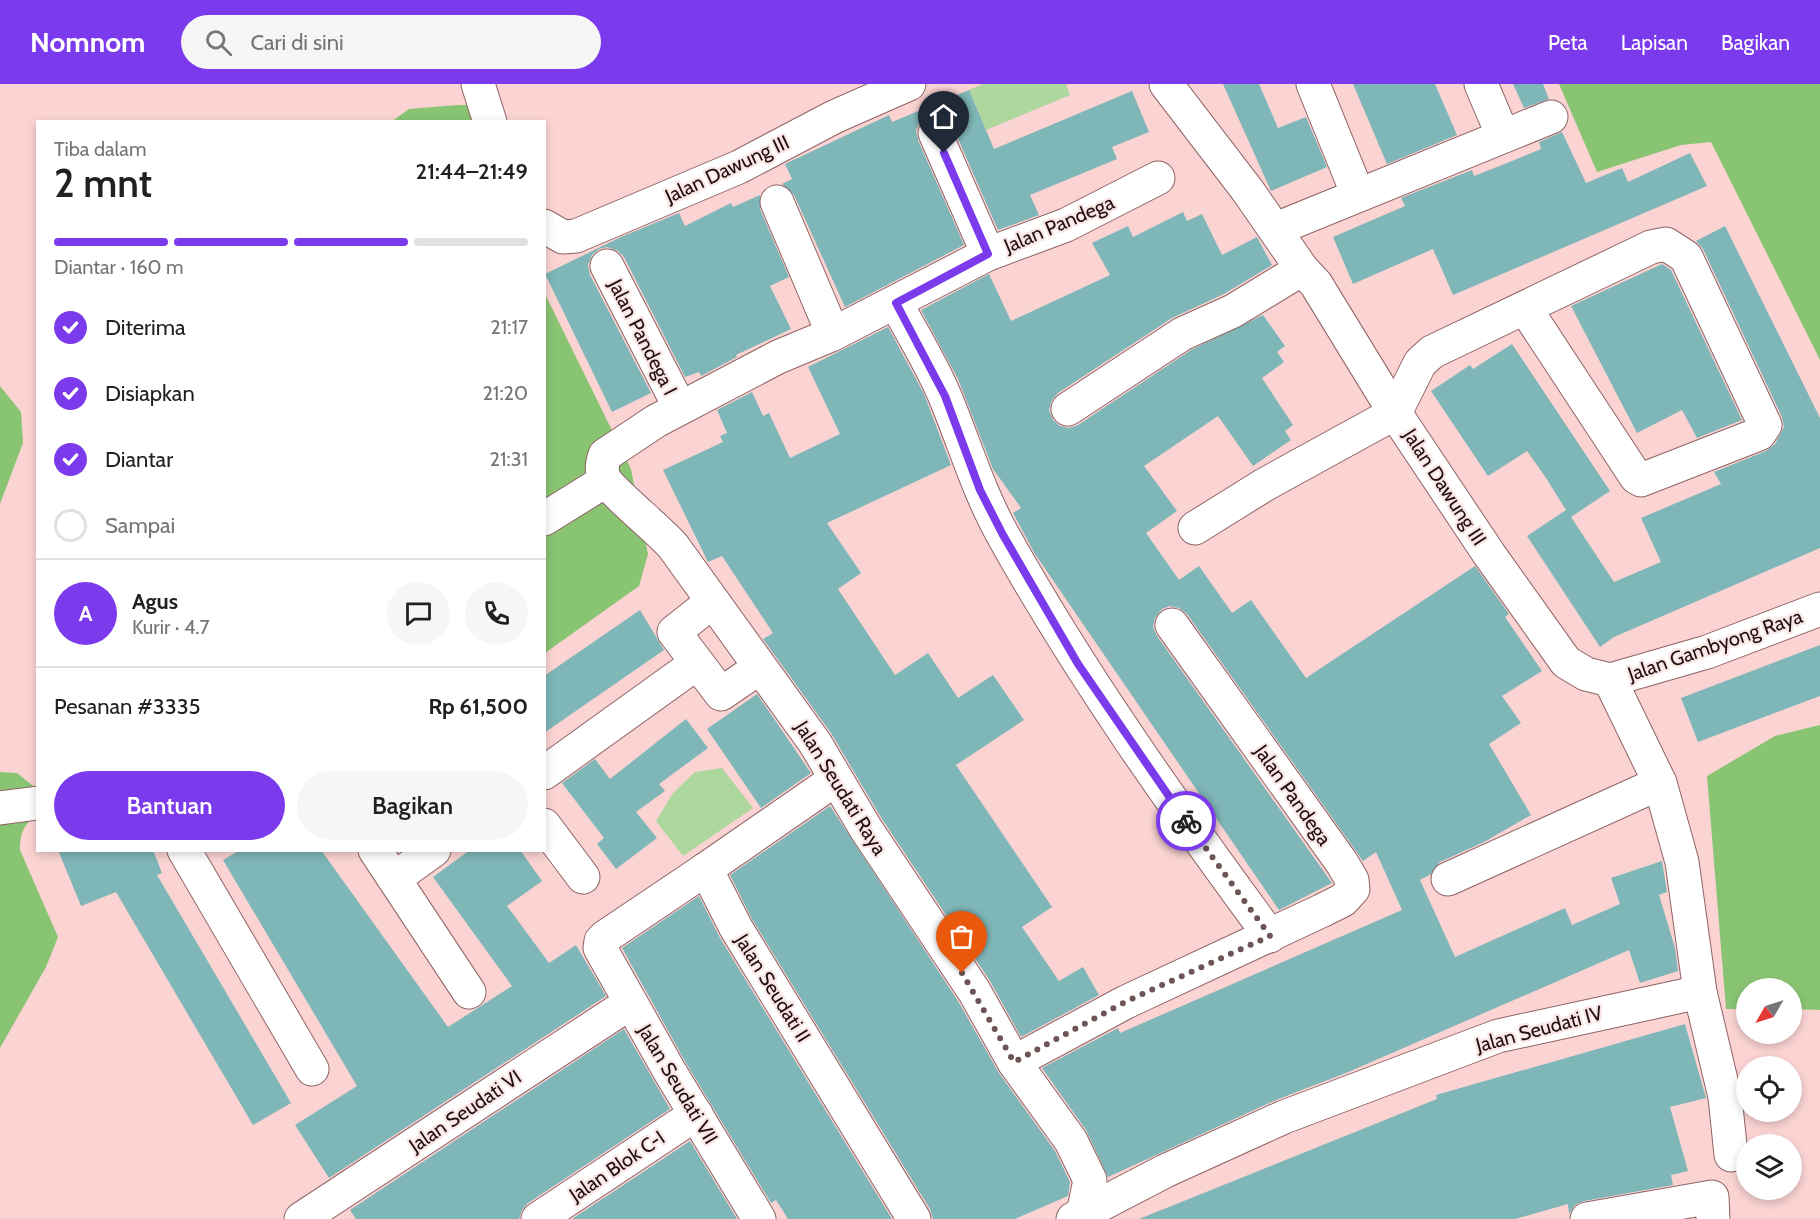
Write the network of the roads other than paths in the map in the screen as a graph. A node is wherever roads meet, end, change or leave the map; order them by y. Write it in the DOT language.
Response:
graph roads {
  1 [pos="478,84"];
  2 [pos="909,84"];
  3 [pos="1166,84"];
  4 [pos="1313,84"];
  5 [pos="1481,84"];
  6 [pos="1551,117"];
  7 [pos="489,120"];
  8 [pos="935,133"];
  9 [pos="1503,136"];
  10 [pos="1158,178"];
  11 [pos="1358,195"];
  12 [pos="777,202"];
  13 [pos="546,227"];
  14 [pos="1276,229"];
  15 [pos="988,254"];
  16 [pos="607,266"];
  17 [pos="1302,269"];
  18 [pos="896,303"];
  19 [pos="1525,308"];
  20 [pos="833,334"];
  21 [pos="680,408"];
  22 [pos="1068,409"];
  23 [pos="1395,413"];
  24 [pos="605,481"];
  25 [pos="546,518"];
  26 [pos="1195,528"];
  27 [pos="712,602"];
  28 [pos="1820,609"];
  29 [pos="1172,625"];
  30 [pos="697,663"];
  31 [pos="759,668"];
  32 [pos="1610,680"];
  33 [pos="546,772"];
  34 [pos="836,779"];
  35 [pos="1659,783"];
  36 [pos="36,803"];
  37 [pos="0,808"];
  38 [pos="546,828"];
  39 [pos="185,852"];
  40 [pos="376,852"];
  41 [pos="431,852"];
  42 [pos="706,869"];
  43 [pos="583,877"];
  44 [pos="395,878"];
  45 [pos="1448,879"];
  46 [pos="1270,936"];
  47 [pos="470,992"];
  48 [pos="1700,992"];
  49 [pos="630,1003"];
  50 [pos="1014,1062"];
  51 [pos="312,1069"];
  52 [pos="696,1113"];
  53 [pos="1731,1155"];
  54 [pos="1079,1217"];
  55 [pos="301,1219"];
  56 [pos="538,1219"];
  57 [pos="759,1219"];
  58 [pos="914,1219"];
  59 [pos="1587,1219"];
  60 [pos="1713,1219"];
  1 -- 7 [label="street"];
  2 -- 13 [label="street, Jalan Dawung III"];
  3 -- 14 [label="street, Jalan Dawung III"];
  4 -- 11 [label="street"];
  5 -- 9 [label="street"];
  6 -- 9 [label="street"];
  8 -- 15 [label="street"];
  9 -- 11 [label="street"];
  10 -- 15 [label="street, Jalan Pandega"];
  11 -- 14 [label="street"];
  12 -- 20 [label="street"];
  14 -- 17 [label="street, Jalan Dawung III"];
  15 -- 18 [label="street, Jalan Pandega"];
  16 -- 21 [label="street, Jalan Pandega I"];
  17 -- 22 [label="street"];
  17 -- 23 [label="street, Jalan Dawung III"];
  18 -- 20 [label="street, Jalan Pandega"];
  18 -- 46 [label="street"];
  19 -- 19 [label="street"];
  19 -- 23 [label="street"];
  20 -- 21 [label="street, Jalan Pandega"];
  21 -- 24 [label="street"];
  23 -- 26 [label="street"];
  23 -- 32 [label="street, Jalan Dawung III"];
  24 -- 25 [label="street"];
  24 -- 27 [label="street, Jalan Seudati Raya"];
  27 -- 30 [label="street"];
  27 -- 31 [label="street, Jalan Seudati Raya"];
  28 -- 32 [label="street, Jalan Gambyong Raya"];
  29 -- 46 [label="street, Jalan Pandega"];
  30 -- 31 [label="street"];
  30 -- 33 [label="street"];
  31 -- 34 [label="street, Jalan Seudati Raya"];
  32 -- 35 [label="street"];
  34 -- 42 [label="street"];
  34 -- 50 [label="street, Jalan Seudati Raya"];
  35 -- 45 [label="street"];
  35 -- 48 [label="street"];
  36 -- 37 [label="street"];
  38 -- 43 [label="street"];
  39 -- 51 [label="street"];
  40 -- 44 [label="street"];
  41 -- 44 [label="street"];
  42 -- 49 [label="street, Jalan Seudati VII"];
  42 -- 58 [label="street, Jalan Seudati II"];
  44 -- 47 [label="street"];
  46 -- 50 [label="street, Jalan Pandega"];
  48 -- 53 [label="street"];
  48 -- 54 [label="street, Jalan Seudati IV"];
  49 -- 52 [label="street, Jalan Seudati VII"];
  49 -- 55 [label="street, Jalan Seudati VI"];
  50 -- 54 [label="street, Jalan Seudati Raya"];
  52 -- 56 [label="street, Jalan Blok C-I"];
  52 -- 57 [label="street, Jalan Seudati VII"];
  59 -- 60 [label="street"];
}
